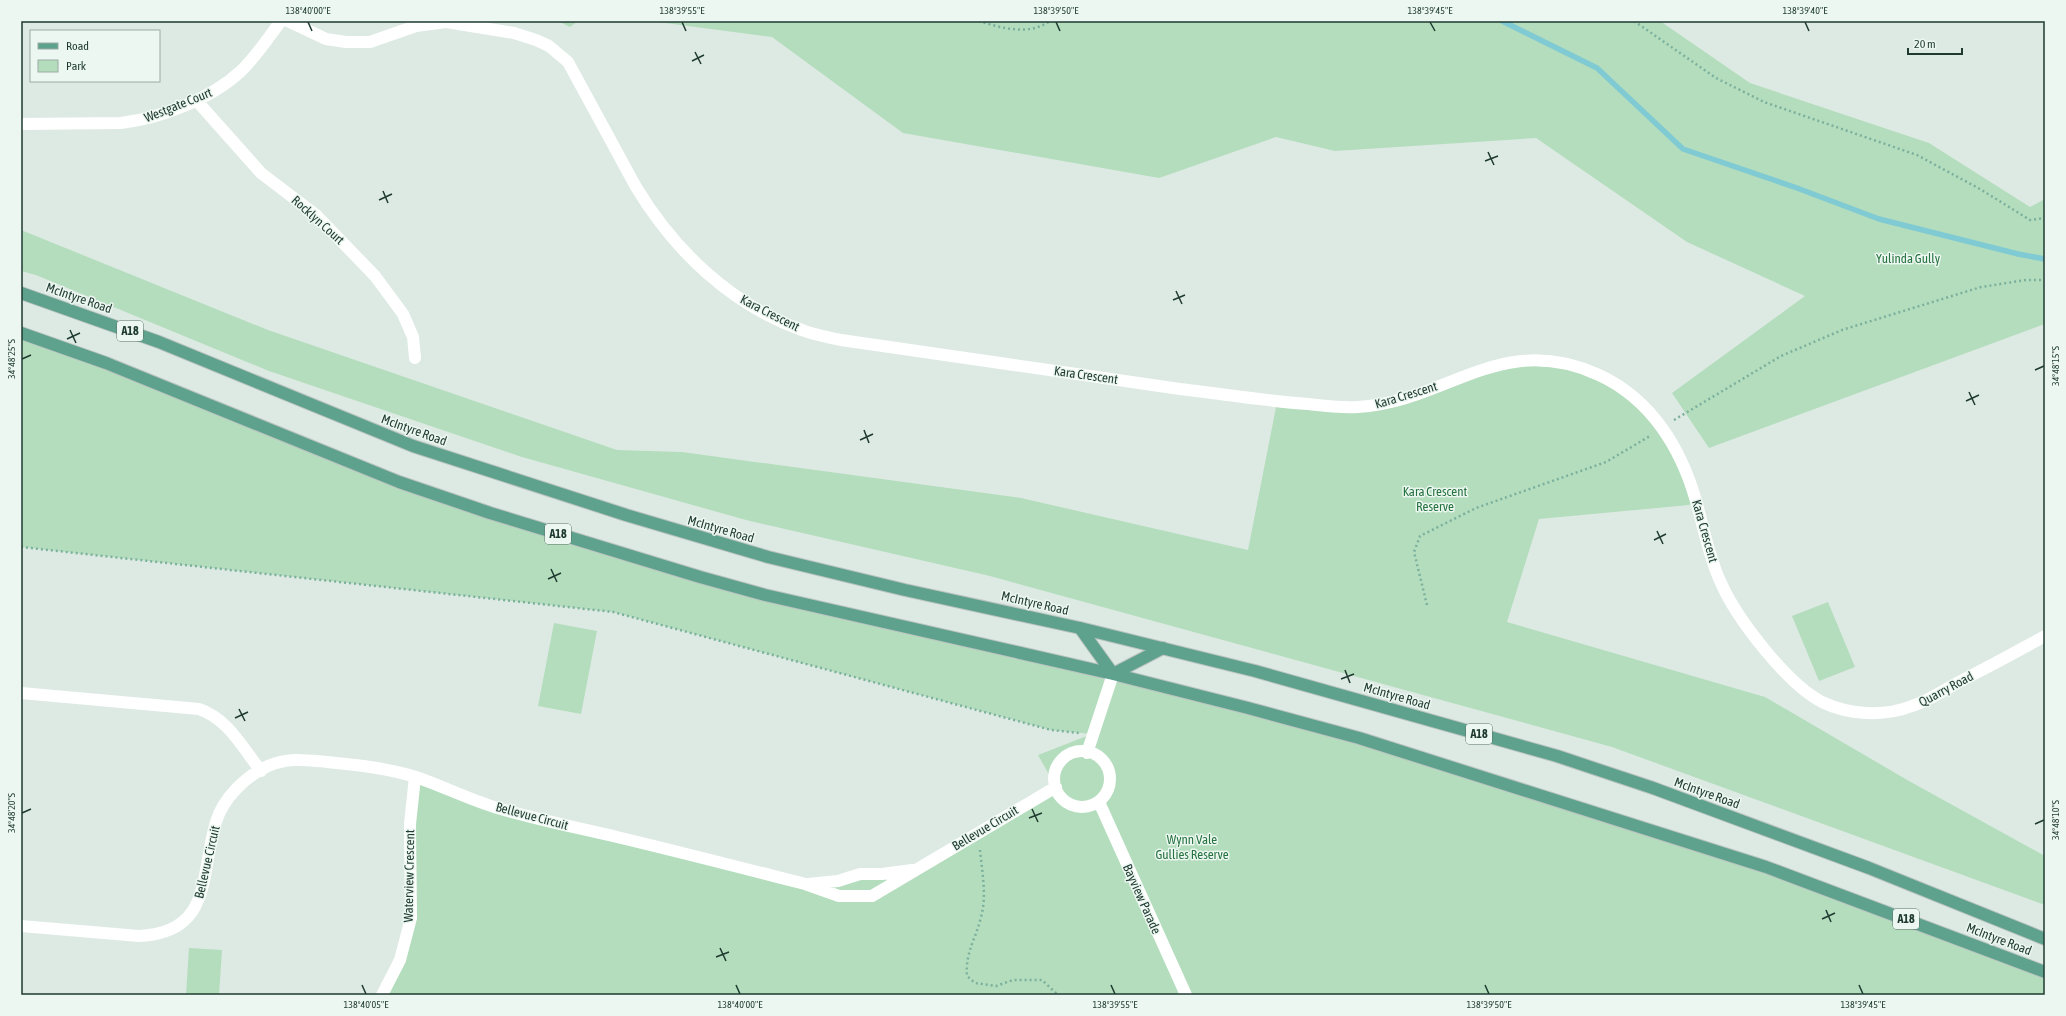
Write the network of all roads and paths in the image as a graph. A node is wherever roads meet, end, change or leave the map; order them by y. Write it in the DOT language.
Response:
graph roads {
  1 [pos="281,21"];
  2 [pos="288,21"];
  3 [pos="979,21"];
  4 [pos="1050,21"];
  5 [pos="1634,21"];
  6 [pos="196,100"];
  7 [pos="21,124"];
  8 [pos="2045,218"];
  9 [pos="2045,280"];
  10 [pos="21,293"];
  11 [pos="21,333"];
  12 [pos="415,358"];
  13 [pos="1662,427"];
  14 [pos="21,547"];
  15 [pos="1427,605"];
  16 [pos="1080,628"];
  17 [pos="2045,636"];
  18 [pos="1163,648"];
  19 [pos="1113,674"];
  20 [pos="21,693"];
  21 [pos="1839,708"];
  22 [pos="1094,734"];
  23 [pos="1087,752"];
  24 [pos="261,770"];
  25 [pos="415,777"];
  26 [pos="1056,787"];
  27 [pos="1099,802"];
  28 [pos="979,832"];
  29 [pos="915,869"];
  30 [pos="805,884"];
  31 [pos="21,926"];
  32 [pos="2045,939"];
  33 [pos="2045,972"];
  34 [pos="382,995"];
  35 [pos="1058,995"];
  36 [pos="1186,995"];
  1 -- 6 [label="street, Westgate Court"];
  2 -- 13 [label="street, Kara Crescent"];
  3 -- 4 [label="path"];
  5 -- 8 [label="path"];
  6 -- 7 [label="street, Westgate Court"];
  6 -- 12 [label="street, Rocklyn Court"];
  9 -- 13 [label="path"];
  10 -- 16 [label="main road, McIntyre Road / A18"];
  11 -- 19 [label="main road, McIntyre Road / A18"];
  13 -- 15 [label="path"];
  13 -- 21 [label="street, Kara Crescent"];
  14 -- 22 [label="path"];
  16 -- 18 [label="main road, McIntyre Road / A18"];
  16 -- 19 [label="main road"];
  17 -- 21 [label="street, Quarry Road"];
  18 -- 19 [label="main road"];
  18 -- 32 [label="main road, McIntyre Road / A18"];
  19 -- 22 [label="street"];
  19 -- 33 [label="main road, McIntyre Road / A18"];
  20 -- 24 [label="street"];
  22 -- 23 [label="street"];
  23 -- 26 [label="street"];
  23 -- 27 [label="street"];
  24 -- 25 [label="street, Bellevue Circuit"];
  24 -- 31 [label="street, Bellevue Circuit"];
  25 -- 30 [label="street, Bellevue Circuit"];
  25 -- 34 [label="street, Waterview Crescent"];
  26 -- 27 [label="street"];
  26 -- 28 [label="street, Bellevue Circuit"];
  27 -- 36 [label="street, Bayview Parade"];
  28 -- 29 [label="street, Bellevue Circuit"];
  28 -- 35 [label="path"];
  29 -- 30 [label="street, Bellevue Circuit"];
  29 -- 30 [label="street, Bellevue Circuit"];
}
